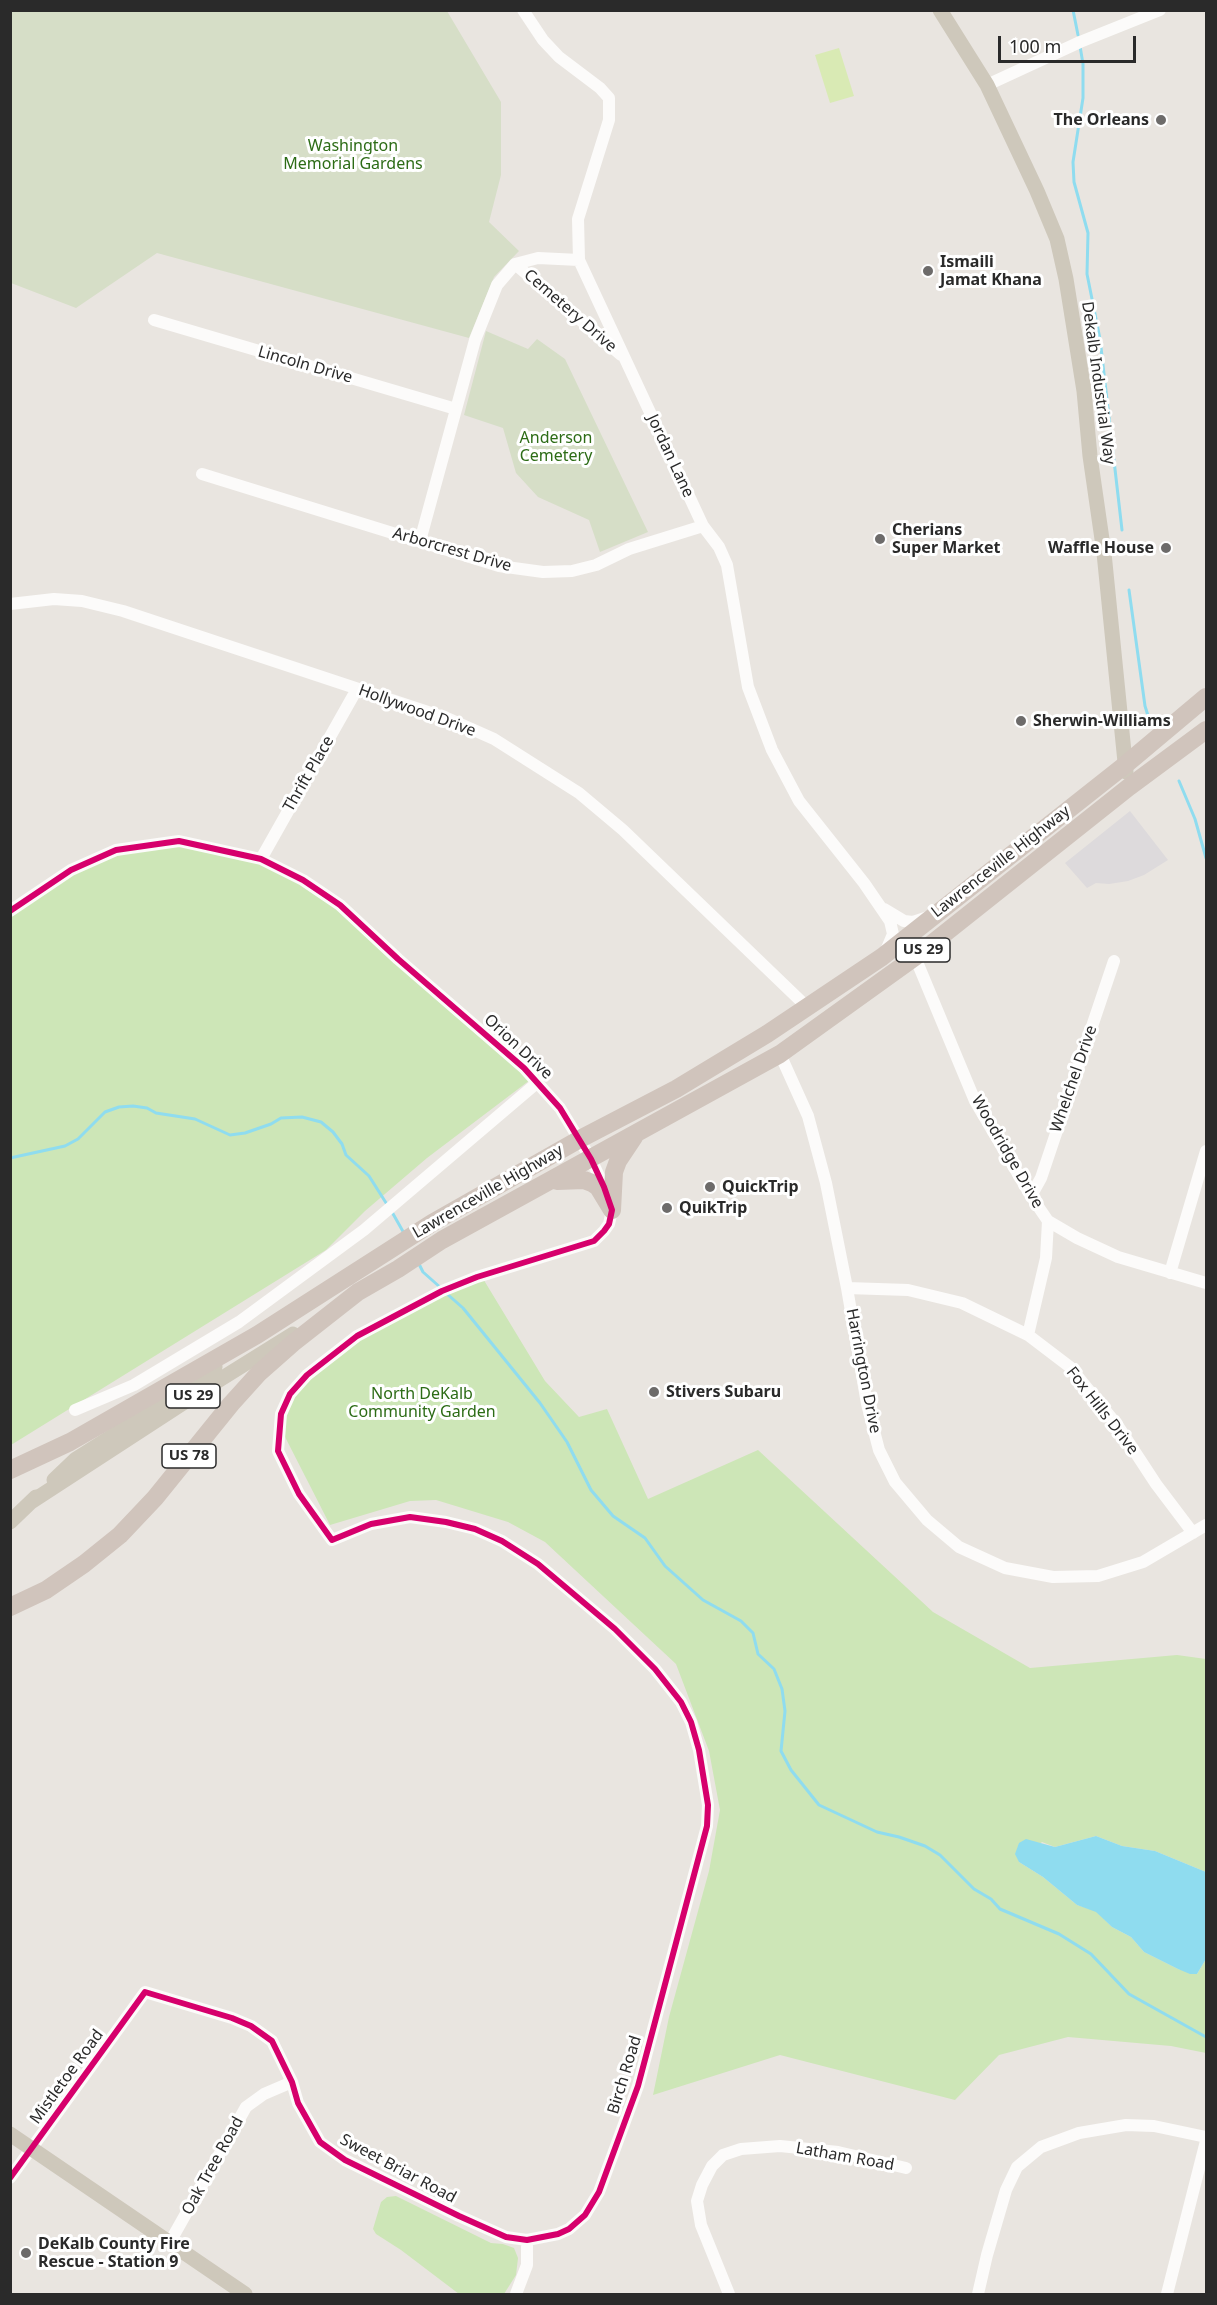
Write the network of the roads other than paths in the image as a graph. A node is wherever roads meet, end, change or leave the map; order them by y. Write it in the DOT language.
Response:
graph roads {
  1 [pos="524,10"];
  2 [pos="940,10"];
  3 [pos="1161,10"];
  4 [pos="987,85"];
  5 [pos="579,260"];
  6 [pos="515,264"];
  7 [pos="154,320"];
  8 [pos="624,358"];
  9 [pos="456,409"];
  10 [pos="202,474"];
  11 [pos="703,526"];
  12 [pos="420,542"];
  13 [pos="10,604"];
  14 [pos="357,689"];
  15 [pos="1206,697"];
  16 [pos="1206,730"];
  17 [pos="1125,765"];
  18 [pos="1129,787"];
  19 [pos="261,859"];
  20 [pos="880,907"];
  21 [pos="10,911"];
  22 [pos="935,914"];
  23 [pos="882,957"];
  24 [pos="915,957"];
  25 [pos="1114,961"];
  26 [pos="807,1007"];
  27 [pos="780,1054"];
  28 [pos="538,1083"];
  29 [pos="636,1134"];
  30 [pos="580,1139"];
  31 [pos="1206,1151"];
  32 [pos="591,1159"];
  33 [pos="548,1182"];
  34 [pos="1030,1196"];
  35 [pos="612,1210"];
  36 [pos="1048,1221"];
  37 [pos="1170,1273"];
  38 [pos="1206,1282"];
  39 [pos="847,1288"];
  40 [pos="358,1292"];
  41 [pos="257,1335"];
  42 [pos="1028,1335"];
  43 [pos="75,1410"];
  44 [pos="10,1470"];
  45 [pos="31,1502"];
  46 [pos="10,1522"];
  47 [pos="1206,1525"];
  48 [pos="1193,1533"];
  49 [pos="10,1607"];
  50 [pos="292,2082"];
  51 [pos="10,2134"];
  52 [pos="1206,2136"];
  53 [pos="1206,2141"];
  54 [pos="32,2149"];
  55 [pos="906,2168"];
  56 [pos="10,2178"];
  57 [pos="527,2240"];
  58 [pos="170,2242"];
  59 [pos="245,2295"];
  60 [pos="516,2295"];
  61 [pos="729,2295"];
  62 [pos="978,2295"];
  63 [pos="1167,2295"];
  1 -- 5 [label="street, Jordan Lane"];
  2 -- 4 [label="main road, Dekalb Industrial Way"];
  3 -- 4 [label="street"];
  4 -- 17 [label="main road, Dekalb Industrial Way"];
  5 -- 6 [label="street"];
  5 -- 8 [label="street, Jordan Lane"];
  6 -- 8 [label="street, Cemetery Drive"];
  6 -- 9 [label="street"];
  7 -- 9 [label="street, Lincoln Drive"];
  8 -- 11 [label="street, Jordan Lane"];
  9 -- 12 [label="street"];
  10 -- 12 [label="street, Arborcrest Drive"];
  11 -- 12 [label="street, Arborcrest Drive"];
  11 -- 20 [label="street, Jordan Lane"];
  13 -- 14 [label="street, Hollywood Drive"];
  14 -- 19 [label="street, Thrift Place"];
  14 -- 26 [label="street, Hollywood Drive"];
  15 -- 17 [label="highway, US 29"];
  16 -- 18 [label="highway, US 29"];
  17 -- 18 [label="main road, Dekalb Industrial Way"];
  17 -- 22 [label="highway, Lawrenceville Highway / US 29"];
  18 -- 24 [label="highway, Lawrenceville Highway / US 29"];
  19 -- 21 [label="street, Orion Drive"];
  19 -- 28 [label="street, Orion Drive"];
  20 -- 22 [label="street, Jordan Lane"];
  20 -- 23 [label="street, Jordan Lane"];
  22 -- 23 [label="highway, Lawrenceville Highway / US 29"];
  23 -- 26 [label="highway, Lawrenceville Highway / US 29"];
  24 -- 27 [label="highway, Lawrenceville Highway / US 29"];
  24 -- 34 [label="street, Woodridge Drive"];
  25 -- 34 [label="street, Whelchel Drive"];
  26 -- 30 [label="highway, Lawrenceville Highway / US 29"];
  27 -- 29 [label="highway, Lawrenceville Highway / US 29"];
  27 -- 39 [label="street, Harrington Drive"];
  28 -- 30 [label="street, Orion Drive"];
  28 -- 43 [label="street"];
  29 -- 32 [label="highway, Lawrenceville Highway / US 29"];
  29 -- 35 [label="highway"];
  30 -- 32 [label="street, Orion Drive"];
  30 -- 41 [label="highway, Lawrenceville Highway / US 29"];
  31 -- 37 [label="street"];
  32 -- 33 [label="highway, Lawrenceville Highway / US 29"];
  32 -- 35 [label="street, Orion Drive"];
  33 -- 35 [label="highway"];
  33 -- 40 [label="highway, Lawrenceville Highway / US 29"];
  34 -- 36 [label="street, Woodridge Drive"];
  35 -- 57 [label="street, Birch Road"];
  36 -- 37 [label="street, Woodridge Drive"];
  36 -- 42 [label="street"];
  37 -- 38 [label="street, Woodridge Drive"];
  39 -- 42 [label="street, Fox Hills Drive"];
  39 -- 48 [label="street, Harrington Drive"];
  40 -- 45 [label="main road, Lawrenceville Highway / US 29"];
  40 -- 49 [label="highway, US 78"];
  41 -- 44 [label="highway"];
  41 -- 45 [label="main road, Lawrenceville Highway / US 29"];
  42 -- 48 [label="street, Fox Hills Drive"];
  45 -- 46 [label="main road, Lawrenceville Highway / US 29"];
  47 -- 48 [label="street, Harrington Drive"];
  50 -- 54 [label="street, Mistletoe Road"];
  50 -- 57 [label="street, Sweet Briar Road"];
  50 -- 58 [label="street, Oak Tree Road"];
  51 -- 54 [label="main road"];
  52 -- 62 [label="street"];
  53 -- 63 [label="street"];
  54 -- 56 [label="street, Mistletoe Road"];
  54 -- 58 [label="main road"];
  55 -- 61 [label="street, Latham Road"];
  57 -- 60 [label="street"];
  58 -- 59 [label="main road"];
}
